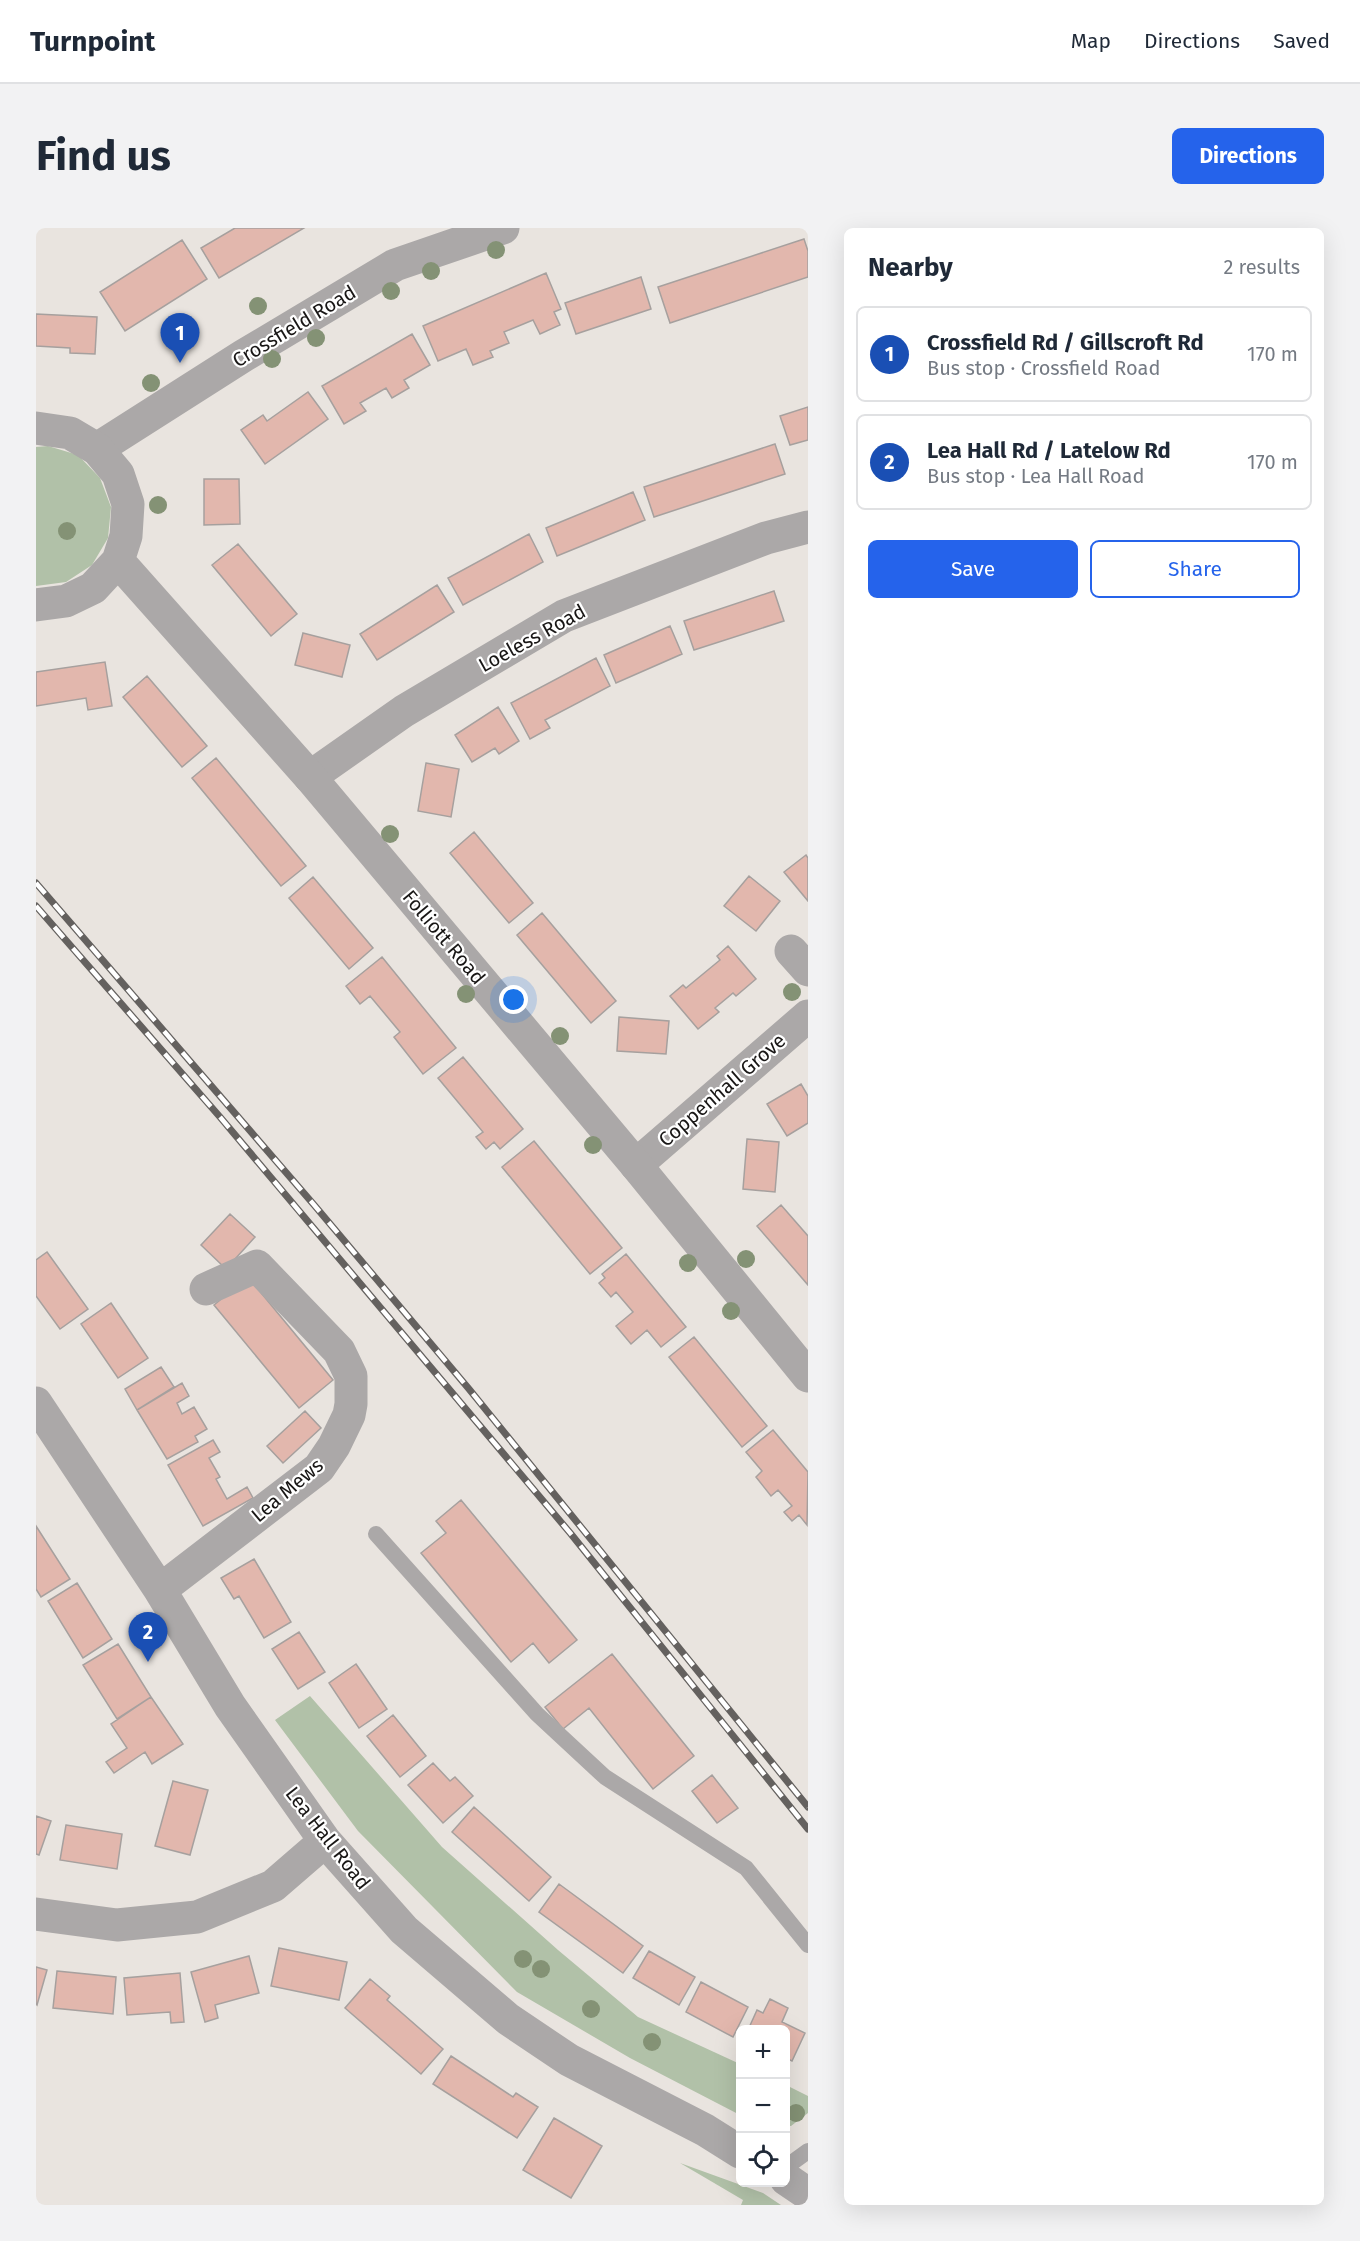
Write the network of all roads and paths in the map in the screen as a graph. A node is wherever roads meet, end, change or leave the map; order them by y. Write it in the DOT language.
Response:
graph roads {
  1 [pos="503,228"];
  2 [pos="36,428"];
  3 [pos="97,449"];
  4 [pos="808,526"];
  5 [pos="118,561"];
  6 [pos="36,605"];
  7 [pos="310,777"];
  8 [pos="808,1016"];
  9 [pos="636,1165"];
  10 [pos="206,1290"];
  11 [pos="808,1376"];
  12 [pos="36,1403"];
  13 [pos="376,1534"];
  14 [pos="160,1590"];
  15 [pos="325,1841"];
  16 [pos="36,1914"];
  17 [pos="808,1945"];
  18 [pos="736,2149"];
  19 [pos="808,2151"];
  20 [pos="790,2164"];
  21 [pos="790,2182"];
  22 [pos="808,2194"];
  1 -- 3 [label="street, Crossfield Road"];
  2 -- 3 [label="street"];
  3 -- 5 [label="street"];
  4 -- 7 [label="street, Loeless Road"];
  5 -- 6 [label="street"];
  5 -- 7 [label="street, Folliott Road"];
  7 -- 9 [label="street, Folliott Road"];
  8 -- 9 [label="street, Coppenhall Grove"];
  9 -- 11 [label="street, Folliott Road"];
  10 -- 14 [label="street, Lea Mews"];
  12 -- 14 [label="street, Lea Hall Road"];
  13 -- 17 [label="lane"];
  14 -- 15 [label="street, Lea Hall Road"];
  15 -- 16 [label="street"];
  15 -- 18 [label="street, Lea Hall Road"];
  19 -- 20 [label="lane"];
  21 -- 22 [label="street"];
}
